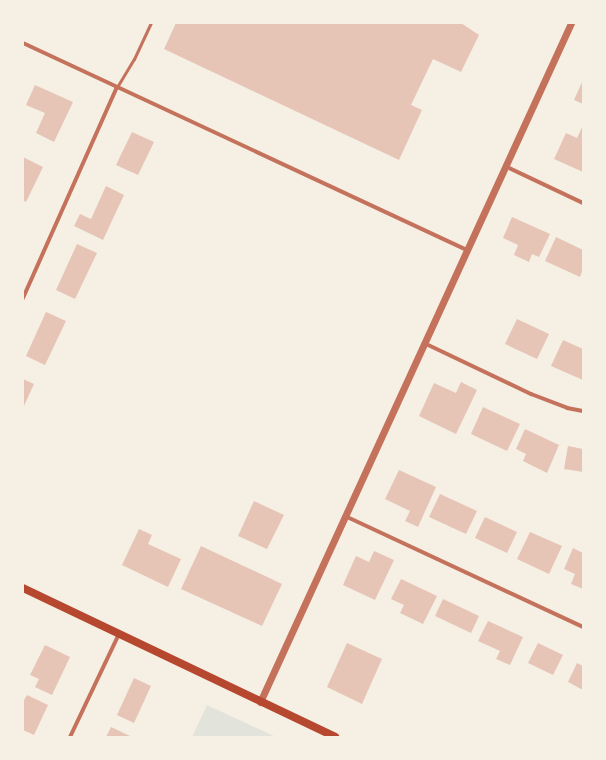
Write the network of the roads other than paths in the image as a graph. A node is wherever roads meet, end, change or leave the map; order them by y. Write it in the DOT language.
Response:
graph roads {
  1 [pos="151,23"];
  2 [pos="571,23"];
  3 [pos="23,43"];
  4 [pos="116,87"];
  5 [pos="505,166"];
  6 [pos="583,203"];
  7 [pos="467,250"];
  8 [pos="23,298"];
  9 [pos="424,343"];
  10 [pos="583,411"];
  11 [pos="345,516"];
  12 [pos="23,588"];
  13 [pos="583,627"];
  14 [pos="119,634"];
  15 [pos="260,702"];
  16 [pos="70,737"];
  17 [pos="335,737"];
  1 -- 4 [label="lane"];
  2 -- 5 [label="street"];
  3 -- 4 [label="street"];
  4 -- 7 [label="street"];
  4 -- 8 [label="street"];
  5 -- 6 [label="street"];
  5 -- 7 [label="street"];
  7 -- 9 [label="street"];
  9 -- 10 [label="street"];
  9 -- 11 [label="street"];
  11 -- 13 [label="street"];
  11 -- 15 [label="street"];
  12 -- 14 [label="main road"];
  14 -- 15 [label="main road"];
  14 -- 16 [label="street"];
  15 -- 17 [label="main road"];
}
